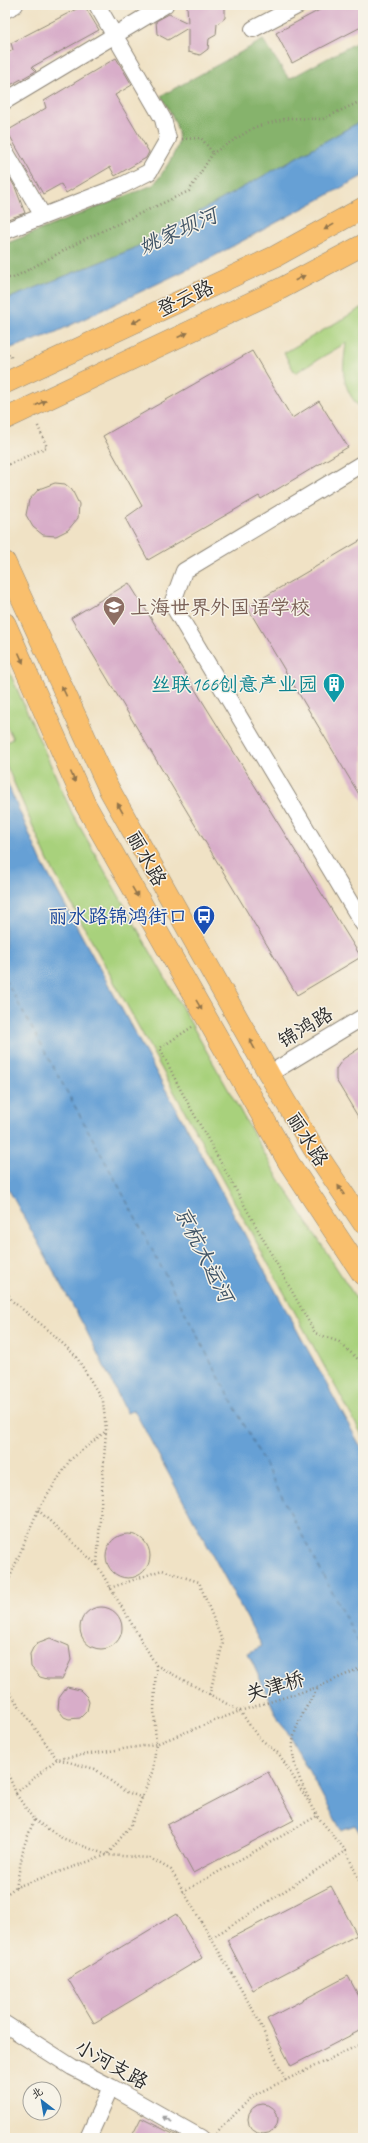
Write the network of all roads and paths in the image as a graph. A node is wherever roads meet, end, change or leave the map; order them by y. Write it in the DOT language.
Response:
graph roads {
  1 [pos="15,5"];
  2 [pos="97,5"];
  3 [pos="165,5"];
  4 [pos="298,5"];
  5 [pos="5,10"];
  6 [pos="253,29"];
  7 [pos="114,35"];
  8 [pos="363,100"];
  9 [pos="5,101"];
  10 [pos="168,139"];
  11 [pos="5,151"];
  12 [pos="213,153"];
  13 [pos="363,208"];
  14 [pos="43,216"];
  15 [pos="5,231"];
  16 [pos="363,244"];
  17 [pos="5,278"];
  18 [pos="5,383"];
  19 [pos="30,408"];
  20 [pos="5,419"];
  21 [pos="363,463"];
  22 [pos="5,466"];
  23 [pos="5,562"];
  24 [pos="5,623"];
  25 [pos="363,924"];
  26 [pos="363,1017"];
  27 [pos="197,1024"];
  28 [pos="269,1074"];
  29 [pos="363,1223"];
  30 [pos="363,1274"];
  31 [pos="5,1288"];
  32 [pos="363,1376"];
  33 [pos="106,1430"];
  34 [pos="38,1510"];
  35 [pos="97,1566"];
  36 [pos="110,1588"];
  37 [pos="5,1589"];
  38 [pos="156,1665"];
  39 [pos="363,1667"];
  40 [pos="5,1686"];
  41 [pos="318,1687"];
  42 [pos="209,1696"];
  43 [pos="240,1711"];
  44 [pos="156,1744"];
  45 [pos="57,1759"];
  46 [pos="5,1767"];
  47 [pos="16,1793"];
  48 [pos="143,1798"];
  49 [pos="318,1818"];
  50 [pos="34,1820"];
  51 [pos="346,1851"];
  52 [pos="107,1855"];
  53 [pos="16,1888"];
  54 [pos="363,1889"];
  55 [pos="183,1892"];
  56 [pos="5,1895"];
  57 [pos="212,1938"];
  58 [pos="5,2024"];
  59 [pos="363,2043"];
  60 [pos="286,2081"];
  61 [pos="111,2087"];
  62 [pos="88,2138"];
  63 [pos="201,2138"];
  64 [pos="211,2138"];
  1 -- 5 [label="street"];
  2 -- 7 [label="street"];
  3 -- 7 [label="street"];
  4 -- 6 [label="street"];
  7 -- 9 [label="street"];
  7 -- 10 [label="street"];
  8 -- 12 [label="path"];
  10 -- 12 [label="path"];
  10 -- 14 [label="street"];
  11 -- 14 [label="street"];
  12 -- 17 [label="path"];
  13 -- 18 [label="main road, 登云路, one-way"];
  14 -- 15 [label="street"];
  19 -- 16 [label="main road, 登云路, one-way"];
  19 -- 20 [label="main road, 登云路"];
  19 -- 22 [label="path"];
  21 -- 25 [label="street"];
  28 -- 23 [label="main road, 丽水路, one-way"];
  24 -- 30 [label="main road, 丽水路, one-way"];
  26 -- 28 [label="street, 锦鸿路"];
  27 -- 32 [label="path"];
  29 -- 28 [label="main road, 丽水路, one-way"];
  31 -- 33 [label="path"];
  33 -- 34 [label="path"];
  33 -- 35 [label="path"];
  34 -- 35 [label="path"];
  34 -- 37 [label="path"];
  35 -- 36 [label="path"];
  36 -- 38 [label="path"];
  36 -- 42 [label="path"];
  38 -- 42 [label="path"];
  38 -- 44 [label="path"];
  39 -- 41 [label="path, 关津桥"];
  40 -- 45 [label="path"];
  41 -- 43 [label="path, 关津桥"];
  41 -- 49 [label="path, 关津桥"];
  42 -- 43 [label="path"];
  43 -- 44 [label="path, 关津桥"];
  43 -- 49 [label="path"];
  44 -- 45 [label="path, 关津桥"];
  44 -- 48 [label="path"];
  45 -- 47 [label="path"];
  45 -- 48 [label="path"];
  46 -- 47 [label="path"];
  47 -- 50 [label="path"];
  48 -- 52 [label="path"];
  49 -- 51 [label="path"];
  49 -- 55 [label="path"];
  50 -- 52 [label="path"];
  50 -- 53 [label="path"];
  51 -- 54 [label="path"];
  51 -- 57 [label="path"];
  52 -- 53 [label="path"];
  52 -- 55 [label="path"];
  53 -- 56 [label="path"];
  55 -- 57 [label="path"];
  57 -- 60 [label="path"];
  58 -- 61 [label="street, 小河支路"];
  59 -- 60 [label="path"];
  60 -- 64 [label="path"];
  61 -- 62 [label="street"];
  63 -- 61 [label="street, 小河支路, one-way"];
}
